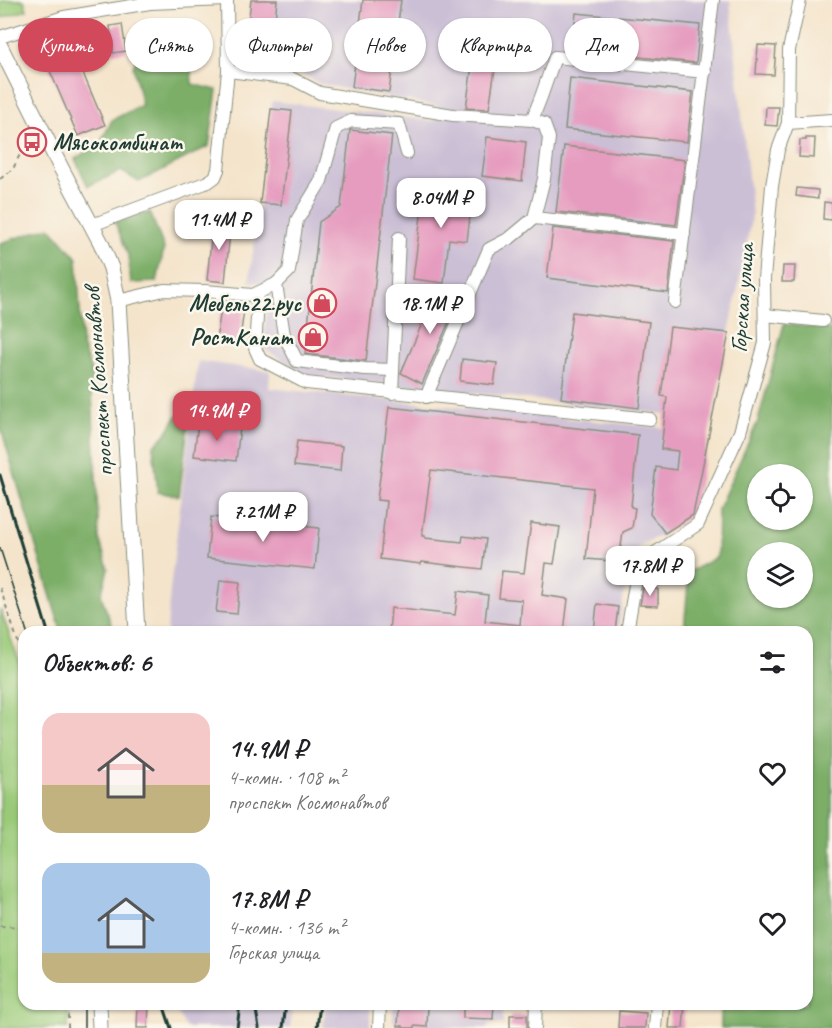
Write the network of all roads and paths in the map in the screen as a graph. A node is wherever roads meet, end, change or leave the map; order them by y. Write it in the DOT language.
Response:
graph roads {
  1 [pos="227,0"];
  2 [pos="714,0"];
  3 [pos="800,0"];
  4 [pos="150,2"];
  5 [pos="227,18"];
  6 [pos="0,37"];
  7 [pos="0,46"];
  8 [pos="228,72"];
  9 [pos="236,72"];
  10 [pos="705,72"];
  11 [pos="531,120"];
  12 [pos="832,120"];
  13 [pos="788,123"];
  14 [pos="32,130"];
  15 [pos="406,153"];
  16 [pos="0,179"];
  17 [pos="534,218"];
  18 [pos="92,225"];
  19 [pos="684,234"];
  20 [pos="399,238"];
  21 [pos="276,284"];
  22 [pos="253,295"];
  23 [pos="118,301"];
  24 [pos="675,302"];
  25 [pos="765,315"];
  26 [pos="823,321"];
  27 [pos="393,370"];
  28 [pos="392,393"];
  29 [pos="426,397"];
  30 [pos="650,419"];
  31 [pos="0,588"];
  32 [pos="137,626"];
  33 [pos="628,626"];
  34 [pos="18,642"];
  35 [pos="0,926"];
  36 [pos="18,927"];
  37 [pos="68,1010"];
  38 [pos="99,1010"];
  39 [pos="380,1010"];
  40 [pos="536,1010"];
  41 [pos="656,1010"];
  42 [pos="68,1028"];
  43 [pos="100,1028"];
  44 [pos="380,1028"];
  45 [pos="535,1028"];
  46 [pos="655,1028"];
  1 -- 4 [label="street"];
  1 -- 5 [label="street"];
  2 -- 10 [label="street"];
  3 -- 13 [label="street, Горская улица"];
  4 -- 6 [label="street"];
  7 -- 18 [label="main road, проспект Космонавтов"];
  8 -- 18 [label="street"];
  9 -- 11 [label="street"];
  10 -- 11 [label="street"];
  10 -- 19 [label="street"];
  11 -- 17 [label="street"];
  12 -- 13 [label="street"];
  13 -- 25 [label="street, Горская улица"];
  14 -- 16 [label="path"];
  15 -- 21 [label="street"];
  17 -- 19 [label="street"];
  17 -- 29 [label="street"];
  18 -- 23 [label="main road, проспект Космонавтов"];
  19 -- 24 [label="street"];
  20 -- 27 [label="street"];
  21 -- 22 [label="street"];
  21 -- 27 [label="street"];
  22 -- 23 [label="street"];
  22 -- 28 [label="street"];
  23 -- 32 [label="main road, проспект Космонавтов"];
  25 -- 26 [label="street"];
  25 -- 33 [label="street, Горская улица"];
  27 -- 28 [label="street"];
  28 -- 29 [label="street"];
  29 -- 30 [label="street"];
  31 -- 34 [label="path"];
  35 -- 36 [label="path"];
  37 -- 42 [label="path"];
  38 -- 43 [label="main road"];
  39 -- 44 [label="street"];
  40 -- 45 [label="street"];
  41 -- 46 [label="street"];
}
